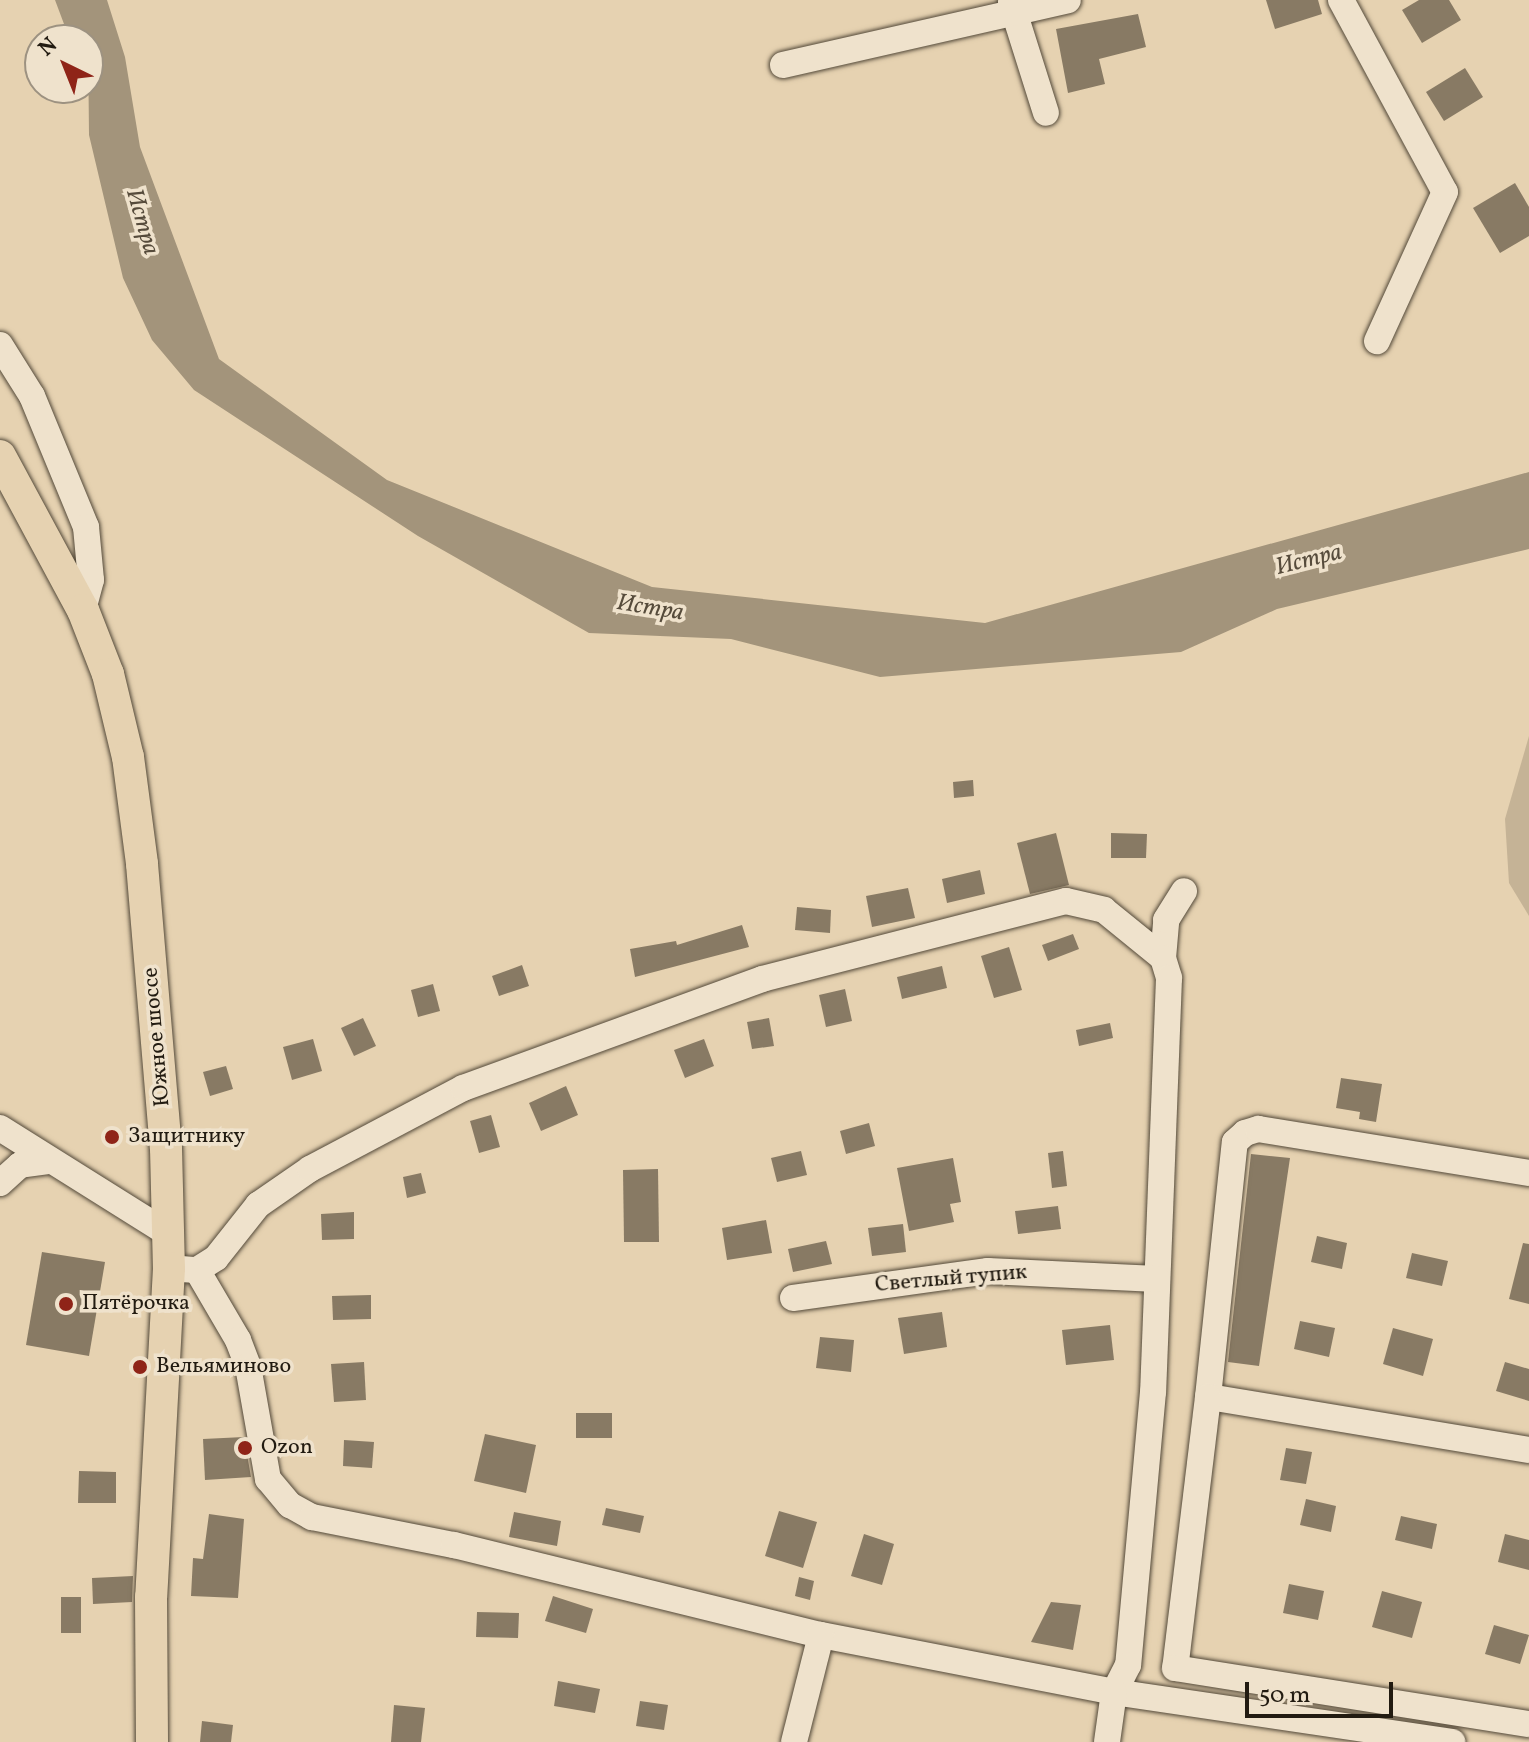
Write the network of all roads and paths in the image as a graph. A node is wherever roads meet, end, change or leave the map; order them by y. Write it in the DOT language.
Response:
graph roads {
  1 [pos="1068,0"];
  2 [pos="1341,0"];
  3 [pos="1013,8"];
  4 [pos="783,65"];
  5 [pos="1046,113"];
  6 [pos="1377,341"];
  7 [pos="0,345"];
  8 [pos="0,456"];
  9 [pos="83,610"];
  10 [pos="1184,891"];
  11 [pos="1163,958"];
  12 [pos="6,1133"];
  13 [pos="50,1161"];
  14 [pos="20,1165"];
  15 [pos="1529,1173"];
  16 [pos="0,1183"];
  17 [pos="169,1234"];
  18 [pos="183,1269"];
  19 [pos="1157,1279"];
  20 [pos="793,1298"];
  21 [pos="1208,1397"];
  22 [pos="1529,1450"];
  23 [pos="821,1635"];
  24 [pos="1114,1692"];
  25 [pos="1529,1724"];
  26 [pos="152,1742"];
  27 [pos="794,1742"];
  28 [pos="1107,1742"];
  29 [pos="1452,1742"];
  1 -- 3 [label="street"];
  2 -- 6 [label="street"];
  3 -- 4 [label="street"];
  3 -- 5 [label="street"];
  7 -- 9 [label="street"];
  8 -- 9 [label="main road, Южное шоссе"];
  9 -- 17 [label="main road, Южное шоссе"];
  10 -- 11 [label="street"];
  11 -- 18 [label="street"];
  11 -- 19 [label="street"];
  12 -- 13 [label="street"];
  12 -- 14 [label="street"];
  13 -- 14 [label="street"];
  13 -- 17 [label="street"];
  14 -- 16 [label="street"];
  15 -- 21 [label="street"];
  17 -- 18 [label="main road, Южное шоссе"];
  18 -- 23 [label="street"];
  18 -- 26 [label="main road, Южное шоссе"];
  19 -- 20 [label="street, Светлый тупик"];
  19 -- 24 [label="street"];
  21 -- 22 [label="street"];
  21 -- 25 [label="street"];
  23 -- 24 [label="street"];
  23 -- 27 [label="street"];
  24 -- 28 [label="street"];
  24 -- 29 [label="street"];
}
